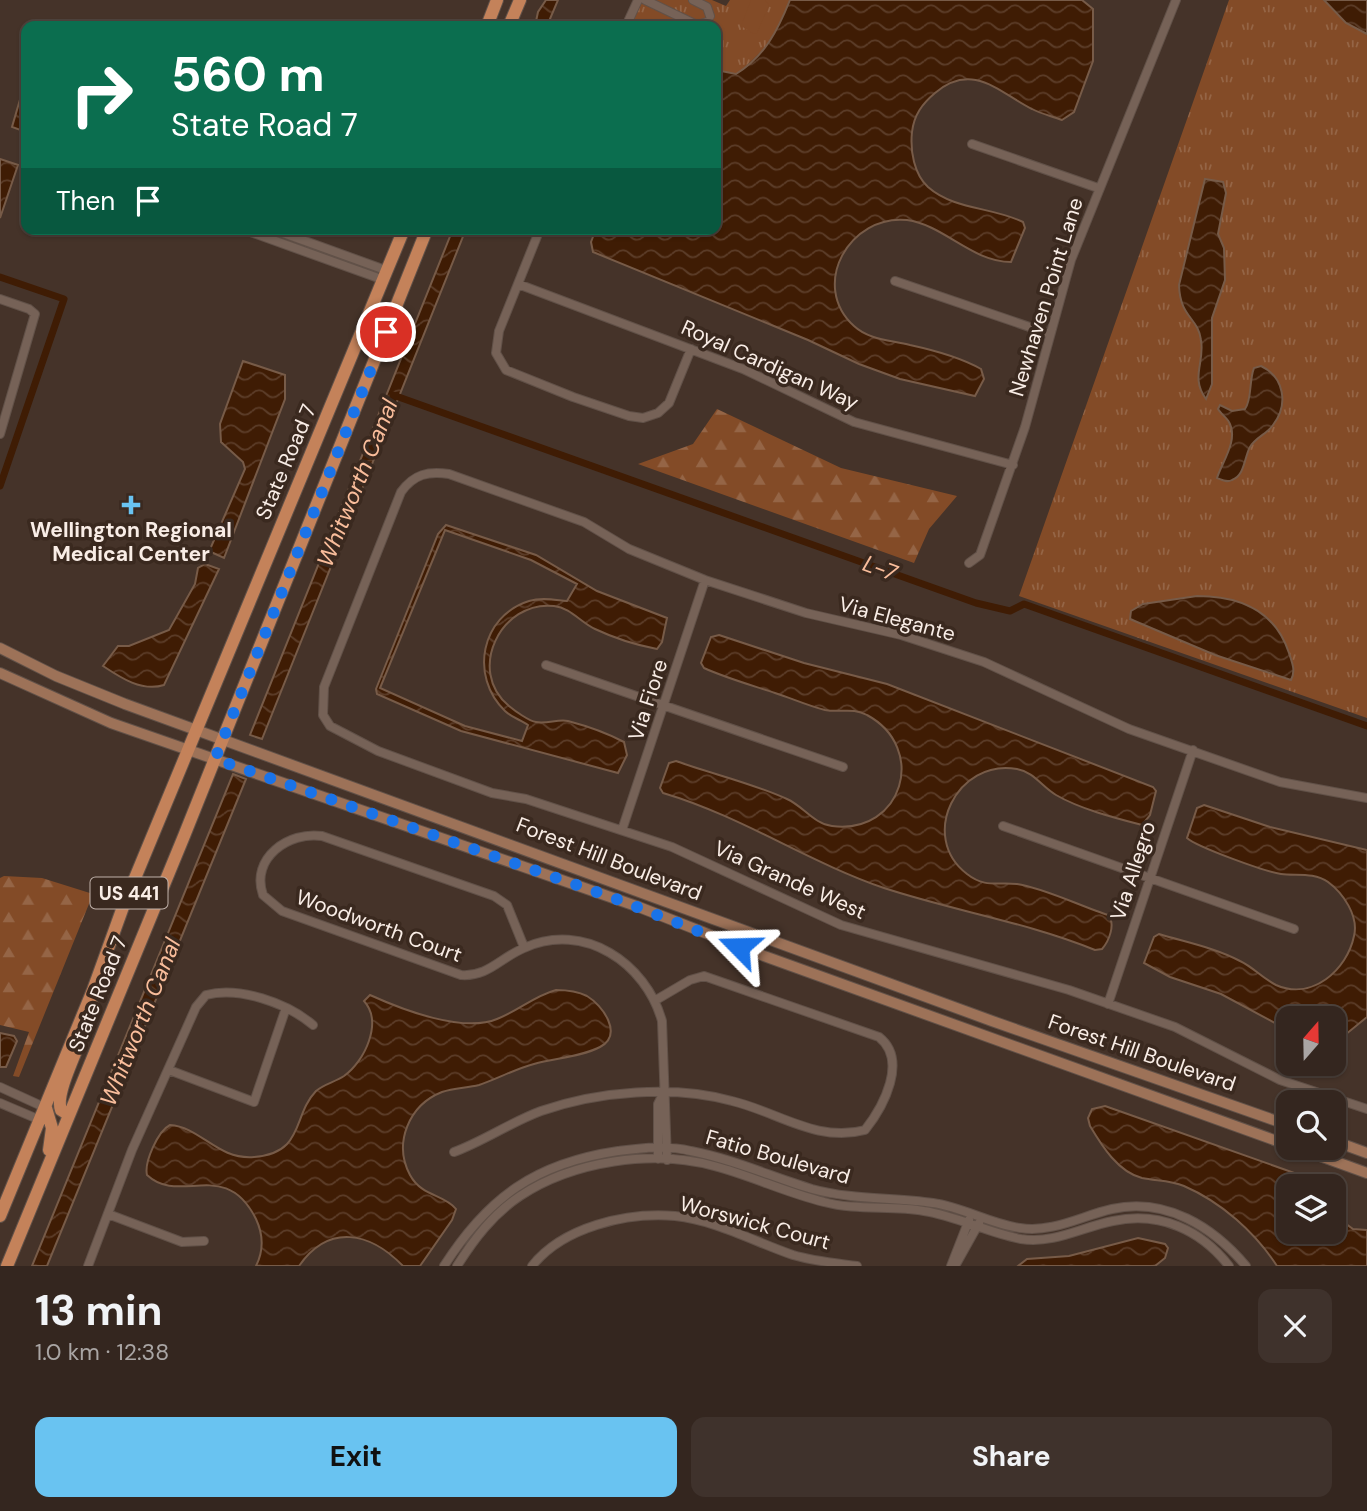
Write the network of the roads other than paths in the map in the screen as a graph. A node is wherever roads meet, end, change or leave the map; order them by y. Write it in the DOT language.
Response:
graph roads {
  1 [pos="497,0"];
  2 [pos="518,0"];
  3 [pos="638,0"];
  4 [pos="645,0"];
  5 [pos="693,0"];
  6 [pos="1176,0"];
  7 [pos="658,3"];
  8 [pos="488,21"];
  9 [pos="511,21"];
  10 [pos="628,21"];
  11 [pos="691,21"];
  12 [pos="705,21"];
  13 [pos="972,144"];
  14 [pos="1098,188"];
  15 [pos="262,235"];
  16 [pos="285,235"];
  17 [pos="402,235"];
  18 [pos="409,235"];
  19 [pos="425,235"];
  20 [pos="538,235"];
  21 [pos="337,258"];
  22 [pos="412,266"];
  23 [pos="386,276"];
  24 [pos="895,281"];
  25 [pos="518,284"];
  26 [pos="0,299"];
  27 [pos="386,332"];
  28 [pos="1050,334"];
  29 [pos="691,349"];
  30 [pos="0,388"];
  31 [pos="10,391"];
  32 [pos="3,419"];
  33 [pos="0,433"];
  34 [pos="1013,465"];
  35 [pos="969,563"];
  36 [pos="705,580"];
  37 [pos="0,649"];
  38 [pos="546,665"];
  39 [pos="0,673"];
  40 [pos="665,706"];
  41 [pos="323,715"];
  42 [pos="197,729"];
  43 [pos="223,739"];
  44 [pos="188,750"];
  45 [pos="1193,750"];
  46 [pos="215,759"];
  47 [pos="843,767"];
  48 [pos="1367,798"];
  49 [pos="1003,826"];
  50 [pos="622,830"];
  51 [pos="1149,879"];
  52 [pos="1294,929"];
  53 [pos="524,947"];
  54 [pos="93,990"];
  55 [pos="656,1000"];
  56 [pos="1108,1004"];
  57 [pos="286,1008"];
  58 [pos="313,1025"];
  59 [pos="169,1070"];
  60 [pos="0,1087"];
  61 [pos="663,1094"];
  62 [pos="0,1103"];
  63 [pos="46,1108"];
  64 [pos="1367,1110"];
  65 [pos="69,1115"];
  66 [pos="40,1121"];
  67 [pos="1276,1121"];
  68 [pos="1276,1140"];
  69 [pos="1346,1145"];
  70 [pos="657,1146"];
  71 [pos="668,1147"];
  72 [pos="454,1152"];
  73 [pos="1367,1153"];
  74 [pos="663,1159"];
  75 [pos="1331,1160"];
  76 [pos="1367,1173"];
  77 [pos="42,1181"];
  78 [pos="108,1214"];
  79 [pos="0,1216"];
  80 [pos="981,1217"];
  81 [pos="970,1218"];
  82 [pos="978,1226"];
  83 [pos="204,1241"];
  84 [pos="7,1266"];
  85 [pos="88,1266"];
  86 [pos="444,1266"];
  87 [pos="457,1266"];
  88 [pos="531,1266"];
  89 [pos="856,1266"];
  90 [pos="953,1266"];
  91 [pos="1229,1266"];
  92 [pos="1246,1266"];
  1 -- 8 [label="main road"];
  2 -- 9 [label="main road"];
  3 -- 10 [label="street"];
  4 -- 7 [label="street"];
  5 -- 12 [label="street"];
  6 -- 14 [label="street, Newhaven Point Lane"];
  7 -- 11 [label="street"];
  13 -- 14 [label="street"];
  14 -- 28 [label="street, Newhaven Point Lane"];
  15 -- 21 [label="street"];
  16 -- 21 [label="street"];
  17 -- 23 [label="main road, State Road 7 / US 441"];
  18 -- 22 [label="main road"];
  19 -- 22 [label="main road, State Road 7 / US 441"];
  20 -- 25 [label="street"];
  21 -- 23 [label="street"];
  22 -- 27 [label="main road, State Road 7 / US 441"];
  23 -- 27 [label="main road"];
  23 -- 42 [label="main road, State Road 7 / US 441"];
  24 -- 28 [label="street"];
  25 -- 29 [label="street, Royal Cardigan Way"];
  25 -- 29 [label="street"];
  26 -- 31 [label="street"];
  27 -- 43 [label="main road, State Road 7 / US 441"];
  28 -- 34 [label="street, Newhaven Point Lane"];
  29 -- 34 [label="street, Royal Cardigan Way"];
  30 -- 31 [label="street"];
  31 -- 32 [label="street"];
  32 -- 33 [label="street"];
  34 -- 35 [label="street, Newhaven Point Lane"];
  36 -- 40 [label="street, Via Fiore"];
  36 -- 41 [label="street, Via Elegante"];
  36 -- 45 [label="street, Via Elegante"];
  37 -- 42 [label="main road, Forest Hill Boulevard"];
  38 -- 40 [label="street"];
  39 -- 44 [label="main road, Forest Hill Boulevard"];
  40 -- 47 [label="street"];
  40 -- 50 [label="street, Via Fiore"];
  41 -- 50 [label="street, Via Grande West"];
  42 -- 43 [label="main road, Forest Hill Boulevard"];
  42 -- 44 [label="main road, State Road 7 / US 441"];
  43 -- 46 [label="main road, State Road 7 / US 441"];
  43 -- 67 [label="main road, Forest Hill Boulevard"];
  44 -- 46 [label="main road, Forest Hill Boulevard"];
  44 -- 54 [label="main road, State Road 7 / US 441"];
  45 -- 48 [label="street, Via Elegante"];
  45 -- 51 [label="street, Via Allegro"];
  46 -- 65 [label="main road, State Road 7 / US 441"];
  46 -- 68 [label="main road, Forest Hill Boulevard"];
  49 -- 51 [label="street"];
  50 -- 56 [label="street, Via Grande West"];
  51 -- 52 [label="street"];
  51 -- 56 [label="street, Via Allegro"];
  53 -- 53 [label="street, Woodworth Court"];
  53 -- 55 [label="street, Woodworth Court"];
  54 -- 63 [label="main road, State Road 7 / US 441"];
  54 -- 65 [label="main road"];
  55 -- 61 [label="street, Woodworth Court"];
  55 -- 61 [label="street"];
  56 -- 64 [label="street, Via Grande West"];
  57 -- 58 [label="street"];
  57 -- 59 [label="street"];
  57 -- 59 [label="street"];
  59 -- 78 [label="street"];
  60 -- 63 [label="street"];
  61 -- 70 [label="street, Woodworth Court"];
  61 -- 71 [label="street, Woodworth Court"];
  61 -- 72 [label="street"];
  62 -- 66 [label="street"];
  63 -- 66 [label="main road, State Road 7 / US 441"];
  63 -- 77 [label="main road"];
  65 -- 77 [label="main road, State Road 7 / US 441"];
  66 -- 79 [label="main road, State Road 7 / US 441"];
  69 -- 73 [label="main road"];
  70 -- 71 [label="street, Fatio Boulevard"];
  70 -- 74 [label="street, Woodworth Court"];
  70 -- 86 [label="street, Fatio Boulevard"];
  71 -- 74 [label="street, Woodworth Court"];
  71 -- 81 [label="street, Fatio Boulevard"];
  74 -- 81 [label="street, Fatio Boulevard"];
  74 -- 87 [label="street, Fatio Boulevard"];
  75 -- 76 [label="main road"];
  77 -- 84 [label="main road, State Road 7 / US 441"];
  78 -- 83 [label="street"];
  78 -- 85 [label="street"];
  80 -- 81 [label="street, Fatio Boulevard"];
  80 -- 82 [label="street"];
  80 -- 92 [label="street, Fatio Boulevard"];
  81 -- 82 [label="street, Fatio Boulevard"];
  81 -- 90 [label="street"];
  82 -- 90 [label="street"];
  82 -- 91 [label="street, Fatio Boulevard"];
  88 -- 89 [label="street, Worswick Court"];
}
